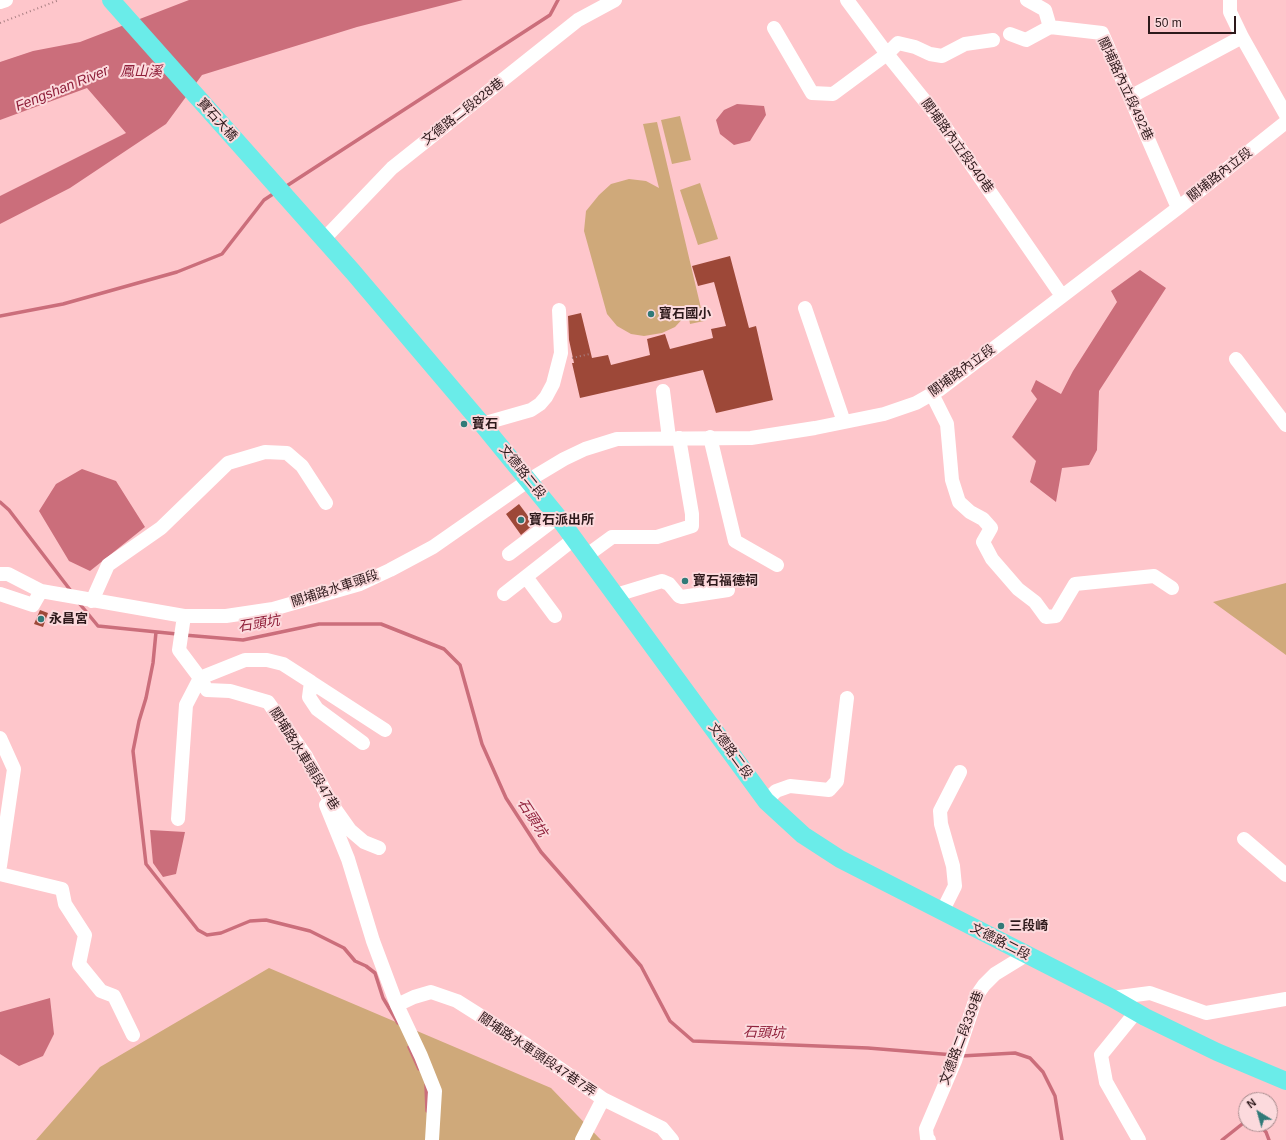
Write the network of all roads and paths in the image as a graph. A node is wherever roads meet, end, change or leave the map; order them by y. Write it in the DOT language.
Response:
graph roads {
  1 [pos="6,0"];
  2 [pos="59,0"];
  3 [pos="111,0"];
  4 [pos="615,0"];
  5 [pos="848,0"];
  6 [pos="1027,0"];
  7 [pos="1230,0"];
  8 [pos="0,2"];
  9 [pos="0,23"];
  10 [pos="1050,27"];
  11 [pos="774,28"];
  12 [pos="1010,34"];
  13 [pos="1242,37"];
  14 [pos="993,40"];
  15 [pos="887,54"];
  16 [pos="1130,96"];
  17 [pos="1286,115"];
  18 [pos="1286,122"];
  19 [pos="1178,208"];
  20 [pos="324,239"];
  21 [pos="1062,296"];
  22 [pos="806,308"];
  23 [pos="559,310"];
  24 [pos="1236,359"];
  25 [pos="663,391"];
  26 [pos="932,394"];
  27 [pos="844,422"];
  28 [pos="482,424"];
  29 [pos="1286,425"];
  30 [pos="710,437"];
  31 [pos="674,438"];
  32 [pos="529,480"];
  33 [pos="326,503"];
  34 [pos="558,517"];
  35 [pos="574,539"];
  36 [pos="509,554"];
  37 [pos="586,556"];
  38 [pos="777,565"];
  39 [pos="3,571"];
  40 [pos="526,577"];
  41 [pos="1172,588"];
  42 [pos="728,590"];
  43 [pos="41,591"];
  44 [pos="0,594"];
  45 [pos="504,594"];
  46 [pos="616,595"];
  47 [pos="92,601"];
  48 [pos="184,616"];
  49 [pos="555,616"];
  50 [pos="200,678"];
  51 [pos="311,682"];
  52 [pos="847,698"];
  53 [pos="385,730"];
  54 [pos="0,738"];
  55 [pos="363,743"];
  56 [pos="306,756"];
  57 [pos="960,772"];
  58 [pos="766,801"];
  59 [pos="178,819"];
  60 [pos="1244,840"];
  61 [pos="378,848"];
  62 [pos="0,866"];
  63 [pos="0,874"];
  64 [pos="1286,875"];
  65 [pos="942,912"];
  66 [pos="1026,955"];
  67 [pos="1112,998"];
  68 [pos="1286,999"];
  69 [pos="397,1005"];
  70 [pos="1136,1012"];
  71 [pos="132,1035"];
  72 [pos="1286,1081"];
  73 [pos="603,1099"];
  74 [pos="432,1140"];
  75 [pos="582,1140"];
  76 [pos="672,1140"];
  77 [pos="930,1140"];
  78 [pos="1140,1140"];
  1 -- 8 [label="street"];
  2 -- 9 [label="path"];
  3 -- 20 [label="main road, 寶石大橋"];
  4 -- 20 [label="street, 文德路二段828巷"];
  5 -- 15 [label="street, 關埔路內立段540巷"];
  6 -- 10 [label="street"];
  7 -- 13 [label="street"];
  10 -- 12 [label="street"];
  10 -- 16 [label="street, 關埔路內立段492巷"];
  11 -- 15 [label="street"];
  13 -- 16 [label="street"];
  13 -- 17 [label="street"];
  14 -- 15 [label="street"];
  15 -- 21 [label="street, 關埔路內立段540巷"];
  16 -- 19 [label="street, 關埔路內立段492巷"];
  18 -- 19 [label="street, 關埔路內立段"];
  19 -- 21 [label="street, 關埔路內立段"];
  20 -- 28 [label="main road, 文德路二段"];
  21 -- 26 [label="street, 關埔路內立段"];
  22 -- 27 [label="street"];
  23 -- 28 [label="street"];
  24 -- 29 [label="street"];
  25 -- 31 [label="street"];
  26 -- 27 [label="street, 關埔路內立段"];
  26 -- 41 [label="street"];
  27 -- 30 [label="street, 關埔路內立段"];
  28 -- 32 [label="main road, 文德路二段"];
  30 -- 31 [label="street, 關埔路內立段"];
  30 -- 38 [label="street"];
  31 -- 32 [label="street, 關埔路內立段"];
  31 -- 37 [label="street"];
  32 -- 34 [label="main road, 文德路二段"];
  32 -- 48 [label="street, 關埔路水車頭段"];
  33 -- 47 [label="street"];
  34 -- 35 [label="main road, 文德路二段"];
  34 -- 36 [label="street"];
  35 -- 37 [label="main road, 文德路二段"];
  35 -- 40 [label="street"];
  37 -- 46 [label="main road, 文德路二段"];
  39 -- 43 [label="street"];
  40 -- 45 [label="street"];
  40 -- 49 [label="street"];
  42 -- 46 [label="street"];
  43 -- 44 [label="street"];
  43 -- 47 [label="street, 關埔路水車頭段"];
  46 -- 58 [label="main road, 文德路二段"];
  47 -- 48 [label="street, 關埔路水車頭段"];
  48 -- 50 [label="street, 關埔路水車頭段47巷"];
  50 -- 51 [label="street"];
  50 -- 56 [label="street, 關埔路水車頭段47巷"];
  50 -- 59 [label="street"];
  51 -- 53 [label="street"];
  51 -- 55 [label="street"];
  52 -- 58 [label="street"];
  54 -- 62 [label="street"];
  56 -- 61 [label="street, 關埔路水車頭段47巷"];
  56 -- 69 [label="street"];
  57 -- 65 [label="street"];
  58 -- 65 [label="main road, 文德路二段"];
  60 -- 64 [label="street"];
  63 -- 71 [label="street"];
  65 -- 66 [label="main road, 文德路二段"];
  66 -- 67 [label="main road, 文德路二段"];
  66 -- 77 [label="street, 文德路二段339巷"];
  67 -- 68 [label="street"];
  67 -- 70 [label="main road, 文德路二段"];
  69 -- 73 [label="street, 關埔路水車頭段47巷7弄"];
  69 -- 74 [label="street"];
  70 -- 72 [label="main road, 文德路二段"];
  70 -- 78 [label="street"];
  73 -- 75 [label="street"];
  73 -- 76 [label="street, 關埔路水車頭段47巷7弄"];
}
